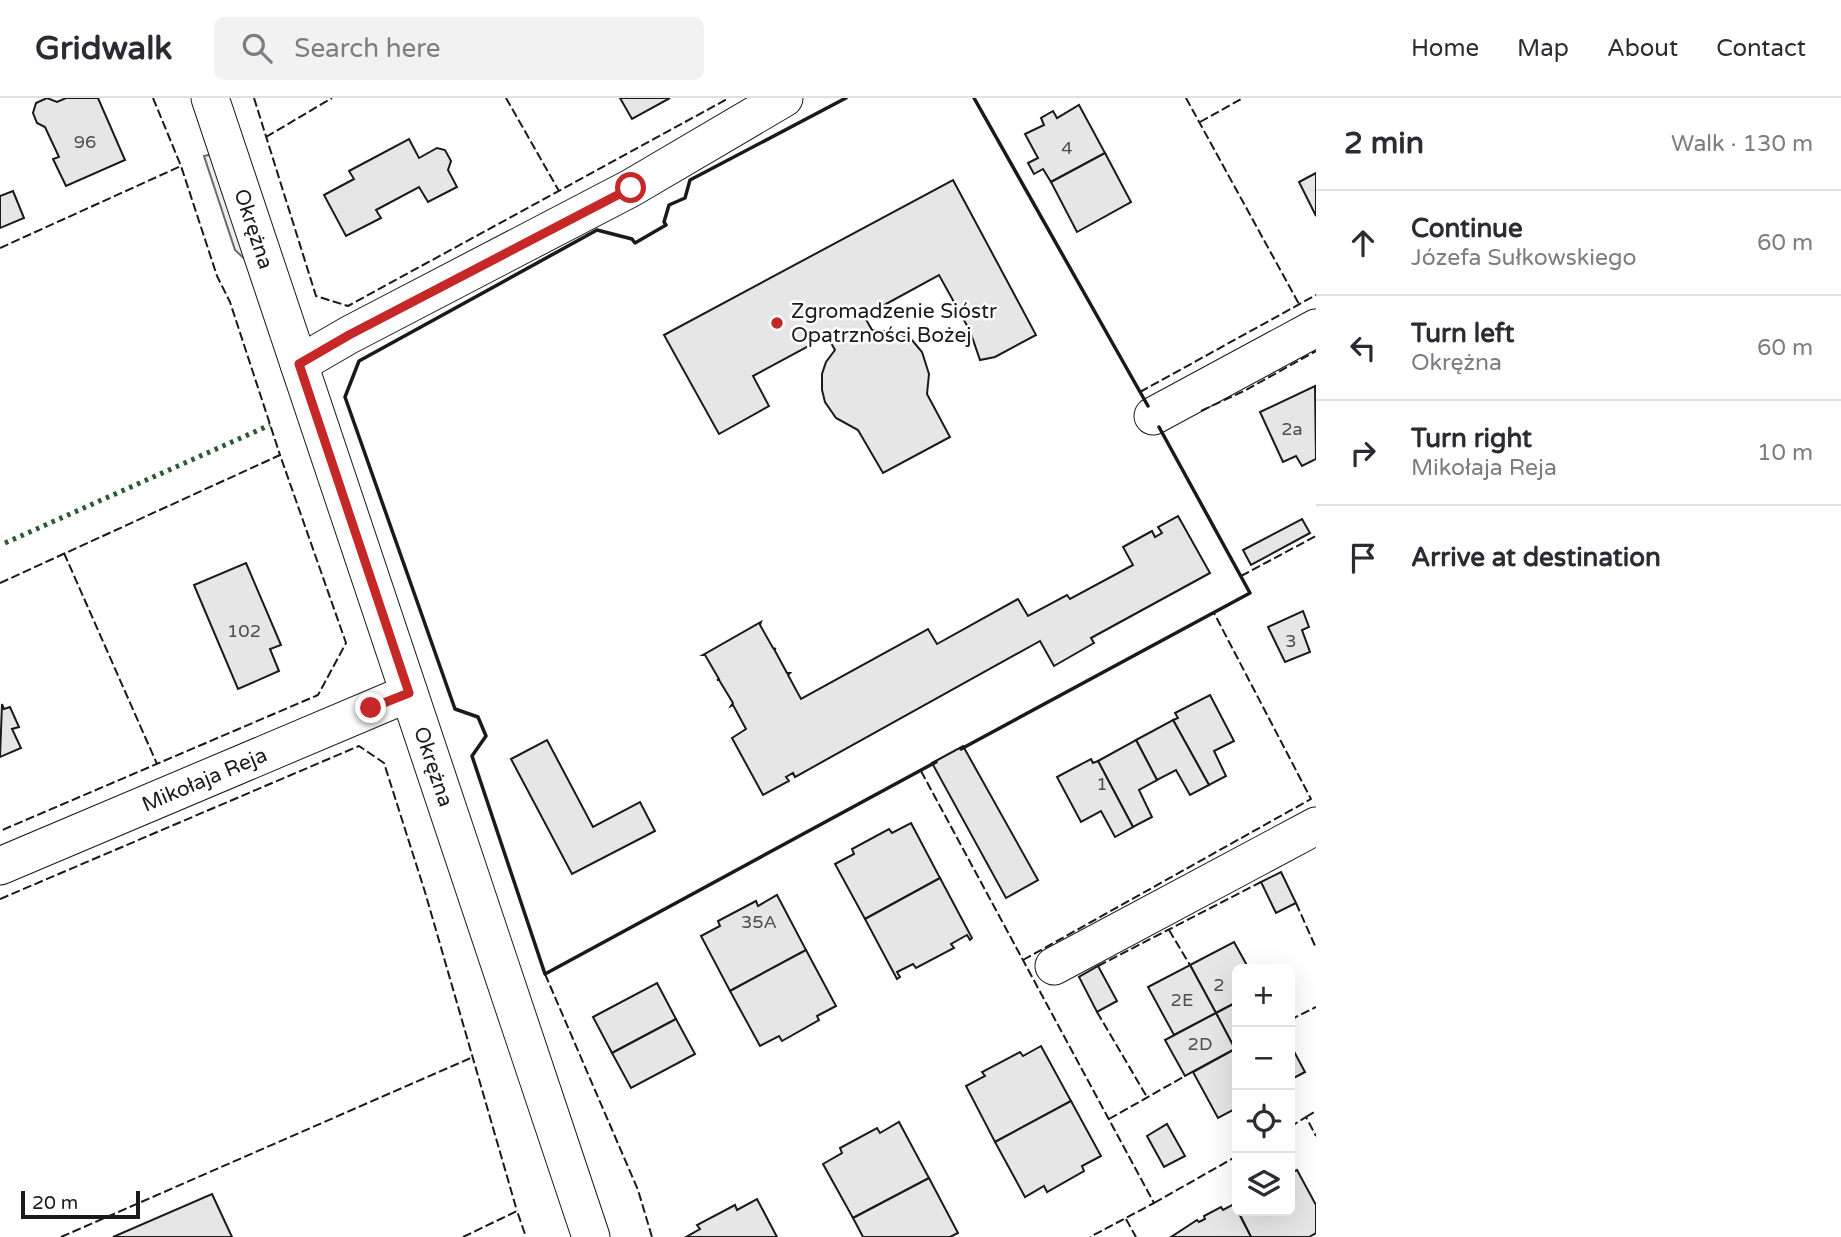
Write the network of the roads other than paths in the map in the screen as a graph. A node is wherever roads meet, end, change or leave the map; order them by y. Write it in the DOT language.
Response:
graph roads {
  1 [pos="210,98"];
  2 [pos="784,98"];
  3 [pos="1316,328"];
  4 [pos="299,364"];
  5 [pos="1153,416"];
  6 [pos="409,693"];
  7 [pos="1316,826"];
  8 [pos="0,866"];
  9 [pos="1054,966"];
  10 [pos="591,1237"];
  1 -- 4 [label="street, Okrężna"];
  2 -- 4 [label="street"];
  3 -- 5 [label="street"];
  4 -- 6 [label="street, Okrężna"];
  6 -- 8 [label="street, Mikołaja Reja"];
  6 -- 10 [label="street, Okrężna"];
  7 -- 9 [label="street"];
}
